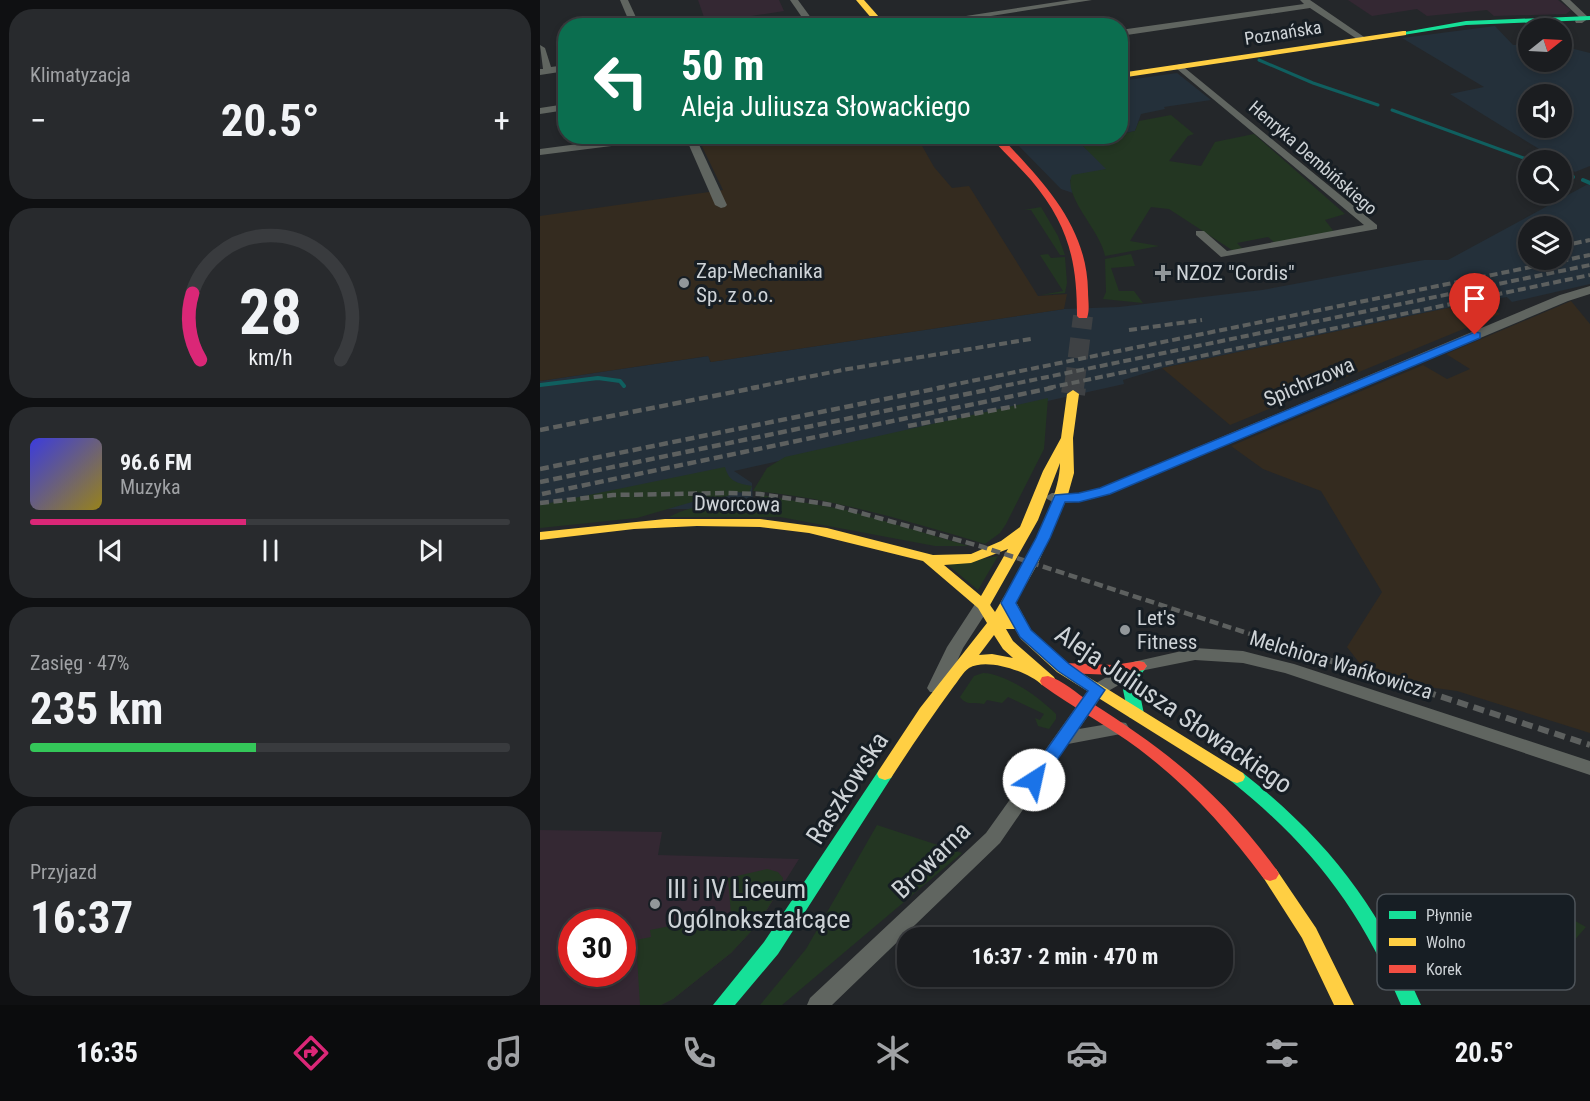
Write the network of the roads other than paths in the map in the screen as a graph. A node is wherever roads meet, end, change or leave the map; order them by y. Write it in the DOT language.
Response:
graph roads {
  1 [pos="624,0"];
  2 [pos="794,0"];
  3 [pos="860,0"];
  4 [pos="1088,0"];
  5 [pos="1565,0"];
  6 [pos="1065,2"];
  7 [pos="1307,2"];
  8 [pos="632,18"];
  9 [pos="807,18"];
  10 [pos="876,18"];
  11 [pos="963,18"];
  12 [pos="1586,20"];
  13 [pos="1128,32"];
  14 [pos="1364,39"];
  15 [pos="540,48"];
  16 [pos="1180,67"];
  17 [pos="544,71"];
  18 [pos="1128,75"];
  19 [pos="558,108"];
  20 [pos="540,111"];
  21 [pos="604,144"];
  22 [pos="694,144"];
  23 [pos="1002,144"];
  24 [pos="540,152"];
  25 [pos="721,205"];
  26 [pos="1200,233"];
  27 [pos="1590,290"];
  28 [pos="1083,316"];
  29 [pos="1073,394"];
  30 [pos="1067,438"];
  31 [pos="1041,496"];
  32 [pos="1060,498"];
  33 [pos="1026,530"];
  34 [pos="540,536"];
  35 [pos="929,559"];
  36 [pos="1009,603"];
  37 [pos="983,605"];
  38 [pos="996,622"];
  39 [pos="1025,634"];
  40 [pos="965,664"];
  41 [pos="1139,666"];
  42 [pos="1064,668"];
  43 [pos="1043,678"];
  44 [pos="1097,690"];
  45 [pos="1086,705"];
  46 [pos="926,712"];
  47 [pos="1136,714"];
  48 [pos="1120,728"];
  49 [pos="1062,739"];
  50 [pos="1590,768"];
  51 [pos="1377,929"];
  52 [pos="1405,990"];
  53 [pos="723,1005"];
  54 [pos="818,1005"];
  55 [pos="1344,1005"];
  56 [pos="1411,1005"];
  1 -- 8 [label="street"];
  2 -- 9 [label="street"];
  3 -- 10 [label="main road"];
  4 -- 6 [label="street"];
  5 -- 12 [label="street"];
  6 -- 11 [label="street"];
  7 -- 13 [label="street"];
  7 -- 14 [label="street"];
  12 -- 14 [label="main road, Poznańska"];
  14 -- 16 [label="main road, Poznańska"];
  15 -- 17 [label="street"];
  16 -- 18 [label="main road, Poznańska"];
  16 -- 26 [label="street, Henryka Dembińskiego"];
  19 -- 20 [label="street"];
  21 -- 24 [label="street"];
  22 -- 25 [label="street"];
  23 -- 28 [label="main road"];
  27 -- 32 [label="street, Spichrzowa"];
  29 -- 30 [label="main road, Raszkowska"];
  30 -- 31 [label="main road, Raszkowska"];
  30 -- 32 [label="main road, Raszkowska"];
  31 -- 32 [label="street, Spichrzowa"];
  31 -- 33 [label="main road, Raszkowska"];
  32 -- 36 [label="main road, Raszkowska"];
  33 -- 35 [label="main road, Dworcowa"];
  33 -- 37 [label="main road, Raszkowska"];
  34 -- 35 [label="main road, Dworcowa"];
  35 -- 37 [label="main road, Dworcowa"];
  36 -- 38 [label="main road, Raszkowska"];
  36 -- 39 [label="main road, Aleja Juliusza Słowackiego"];
  37 -- 38 [label="main road, Aleja Juliusza Słowackiego"];
  37 -- 46 [label="street, Raszkowska"];
  38 -- 39 [label="main road, Aleja Juliusza Słowackiego"];
  38 -- 40 [label="main road, Raszkowska"];
  38 -- 43 [label="main road, Aleja Juliusza Słowackiego"];
  39 -- 42 [label="main road, Aleja Juliusza Słowackiego"];
  40 -- 43 [label="main road"];
  40 -- 46 [label="main road, Raszkowska"];
  41 -- 42 [label="main road"];
  41 -- 44 [label="street, Melchiora Wańkowicza"];
  41 -- 47 [label="main road"];
  41 -- 50 [label="street, Melchiora Wańkowicza"];
  42 -- 44 [label="main road, Aleja Juliusza Słowackiego"];
  43 -- 45 [label="main road, Aleja Juliusza Słowackiego"];
  44 -- 45 [label="street, Melchiora Wańkowicza"];
  44 -- 47 [label="main road, Aleja Juliusza Słowackiego"];
  45 -- 48 [label="main road, Aleja Juliusza Słowackiego"];
  45 -- 49 [label="street, Browarna"];
  46 -- 53 [label="main road, Raszkowska"];
  47 -- 51 [label="main road, Aleja Juliusza Słowackiego"];
  48 -- 49 [label="street"];
  48 -- 55 [label="main road, Aleja Juliusza Słowackiego"];
  49 -- 54 [label="street, Browarna"];
  52 -- 56 [label="main road, Aleja Juliusza Słowackiego"];
}
